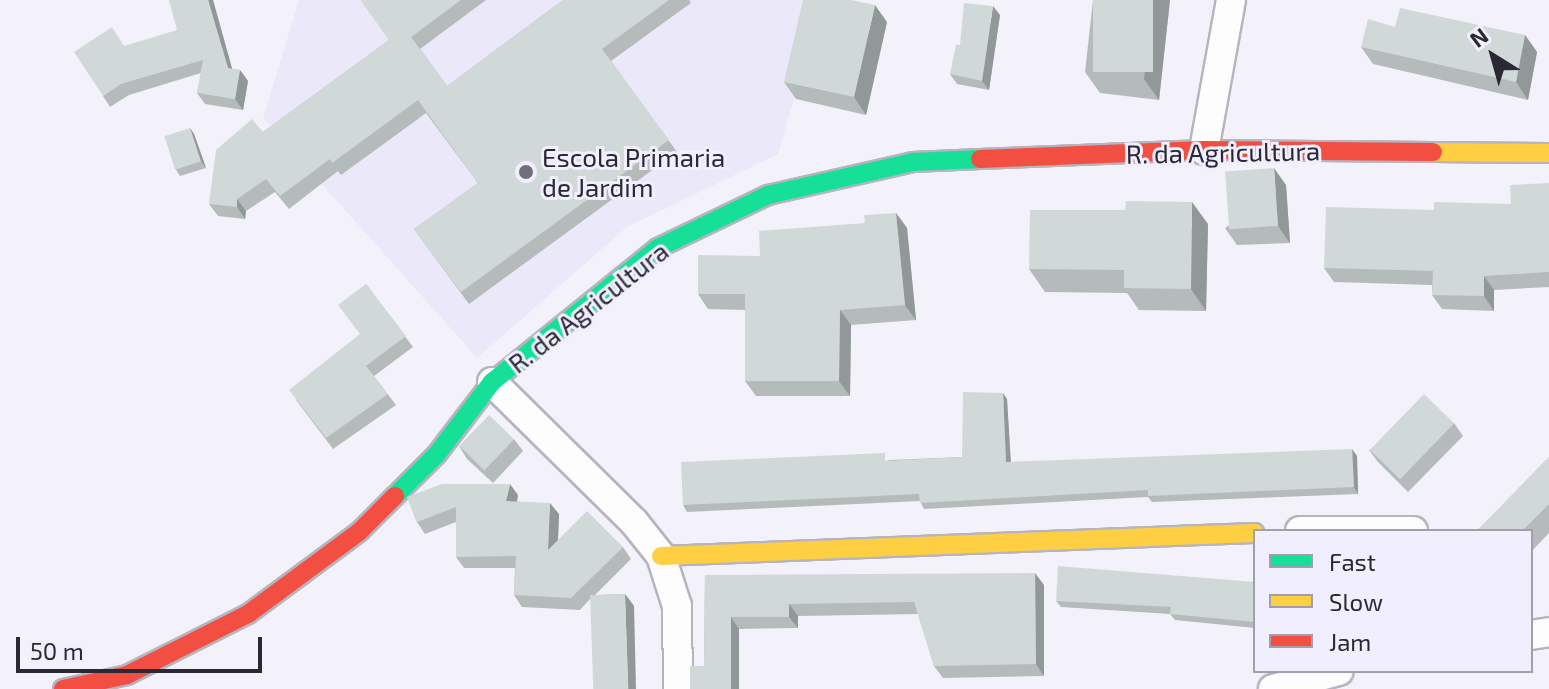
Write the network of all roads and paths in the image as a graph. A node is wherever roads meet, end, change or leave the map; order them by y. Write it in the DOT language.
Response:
graph roads {
  1 [pos="1231,0"];
  2 [pos="1204,150"];
  3 [pos="1549,153"];
  4 [pos="492,382"];
  5 [pos="1253,533"];
  6 [pos="661,556"];
  7 [pos="1332,673"];
  8 [pos="63,689"];
  9 [pos="678,689"];
  10 [pos="1273,689"];
  1 -- 2 [label="street"];
  2 -- 3 [label="street, R. da Agricultura"];
  2 -- 4 [label="street, R. da Agricultura"];
  4 -- 6 [label="street"];
  4 -- 8 [label="street, R. da Agricultura"];
  5 -- 6 [label="street"];
  6 -- 9 [label="street"];
  7 -- 10 [label="street"];
}
